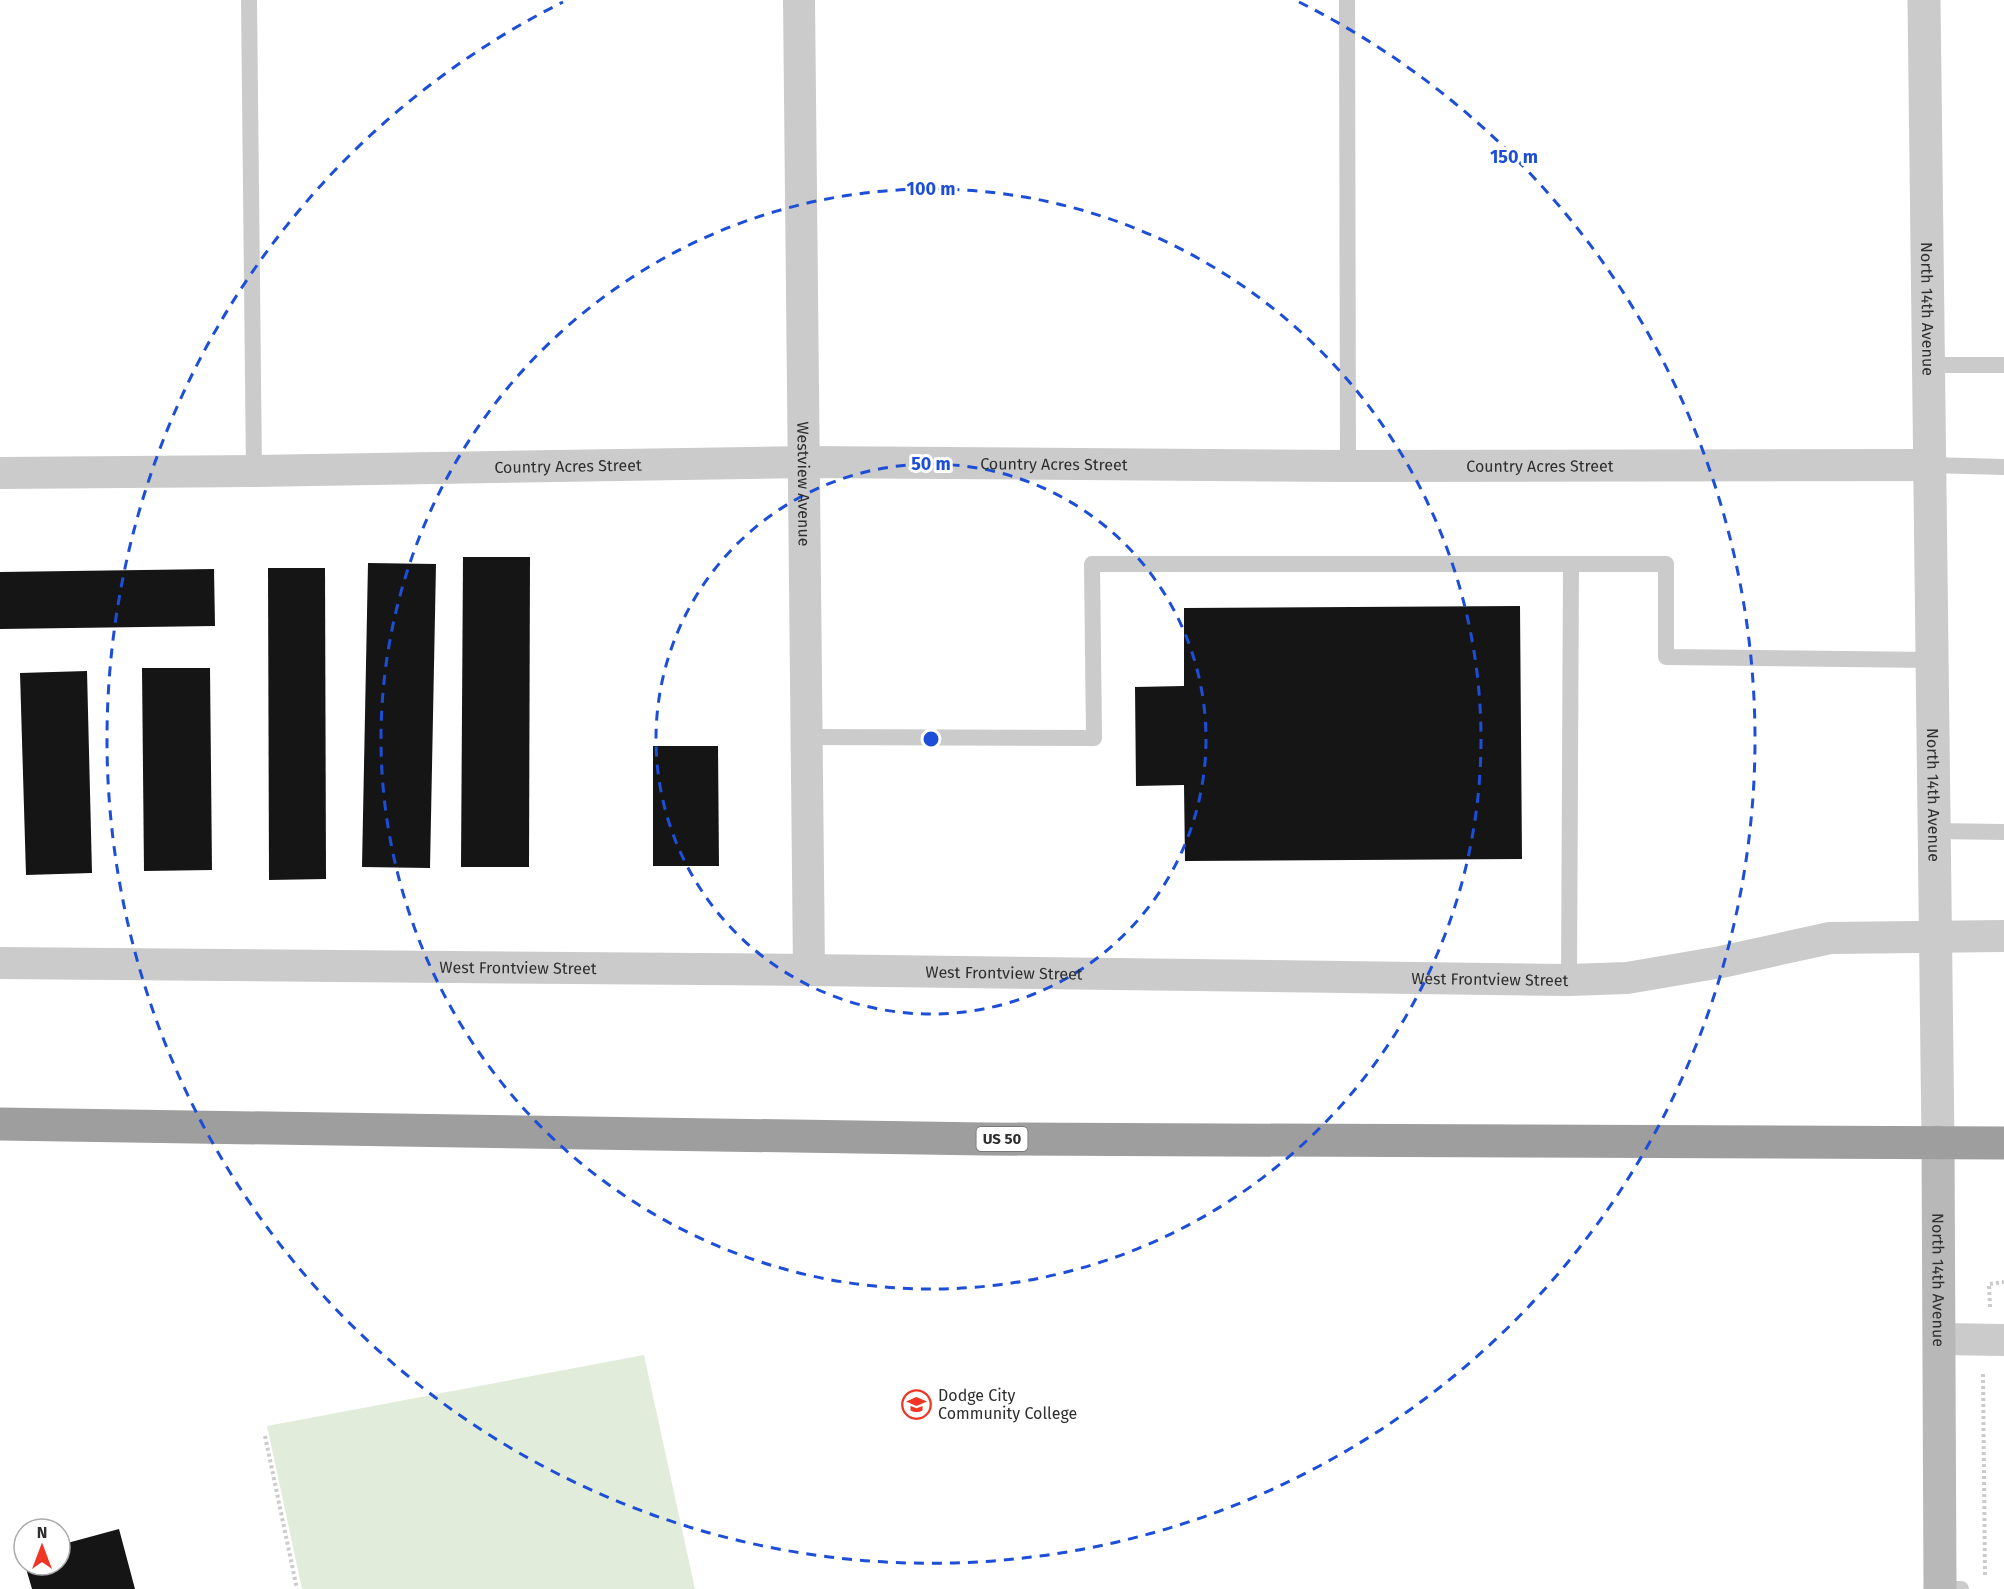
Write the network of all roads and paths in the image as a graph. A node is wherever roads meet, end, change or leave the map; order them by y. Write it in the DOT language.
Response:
graph roads {
  1 [pos="249,0"];
  2 [pos="799,0"];
  3 [pos="1347,0"];
  4 [pos="1924,0"];
  5 [pos="1929,365"];
  6 [pos="2004,365"];
  7 [pos="803,462"];
  8 [pos="1930,465"];
  9 [pos="1348,466"];
  10 [pos="2004,467"];
  11 [pos="254,471"];
  12 [pos="0,473"];
  13 [pos="1571,564"];
  14 [pos="1932,660"];
  15 [pos="806,737"];
  16 [pos="1934,831"];
  17 [pos="2004,832"];
  18 [pos="2004,936"];
  19 [pos="1935,937"];
  20 [pos="0,963"];
  21 [pos="809,970"];
  22 [pos="1569,980"];
  23 [pos="0,1124"];
  24 [pos="1938,1142"];
  25 [pos="2004,1143"];
  26 [pos="2004,1282"];
  27 [pos="1940,1339"];
  28 [pos="1996,1340"];
  29 [pos="265,1436"];
  30 [pos="1985,1577"];
  31 [pos="297,1589"];
  32 [pos="1940,1589"];
  33 [pos="1961,1589"];
  1 -- 11 [label="lane"];
  2 -- 7 [label="street, Westview Avenue"];
  3 -- 9 [label="lane"];
  4 -- 5 [label="street, North 14th Avenue"];
  5 -- 6 [label="lane"];
  5 -- 8 [label="street, North 14th Avenue"];
  7 -- 9 [label="street, Country Acres Street"];
  7 -- 11 [label="street, Country Acres Street"];
  7 -- 15 [label="street, Westview Avenue"];
  8 -- 9 [label="street, Country Acres Street"];
  8 -- 10 [label="lane"];
  8 -- 14 [label="street, North 14th Avenue"];
  11 -- 12 [label="street, Country Acres Street"];
  13 -- 14 [label="lane"];
  13 -- 15 [label="lane"];
  13 -- 22 [label="lane"];
  14 -- 16 [label="street, North 14th Avenue"];
  15 -- 21 [label="street, Westview Avenue"];
  16 -- 17 [label="lane"];
  16 -- 19 [label="street, North 14th Avenue"];
  18 -- 19 [label="street, West Frontview Street"];
  19 -- 22 [label="street, West Frontview Street"];
  19 -- 24 [label="street, North 14th Avenue"];
  20 -- 21 [label="street, West Frontview Street"];
  21 -- 22 [label="street, West Frontview Street"];
  23 -- 24 [label="highway, US 50"];
  24 -- 25 [label="highway, US 50"];
  24 -- 27 [label="main road, North 14th Avenue"];
  26 -- 28 [label="path"];
  27 -- 28 [label="street"];
  27 -- 32 [label="main road, North 14th Avenue"];
  28 -- 30 [label="path"];
  29 -- 31 [label="path"];
  32 -- 33 [label="lane"];
}
